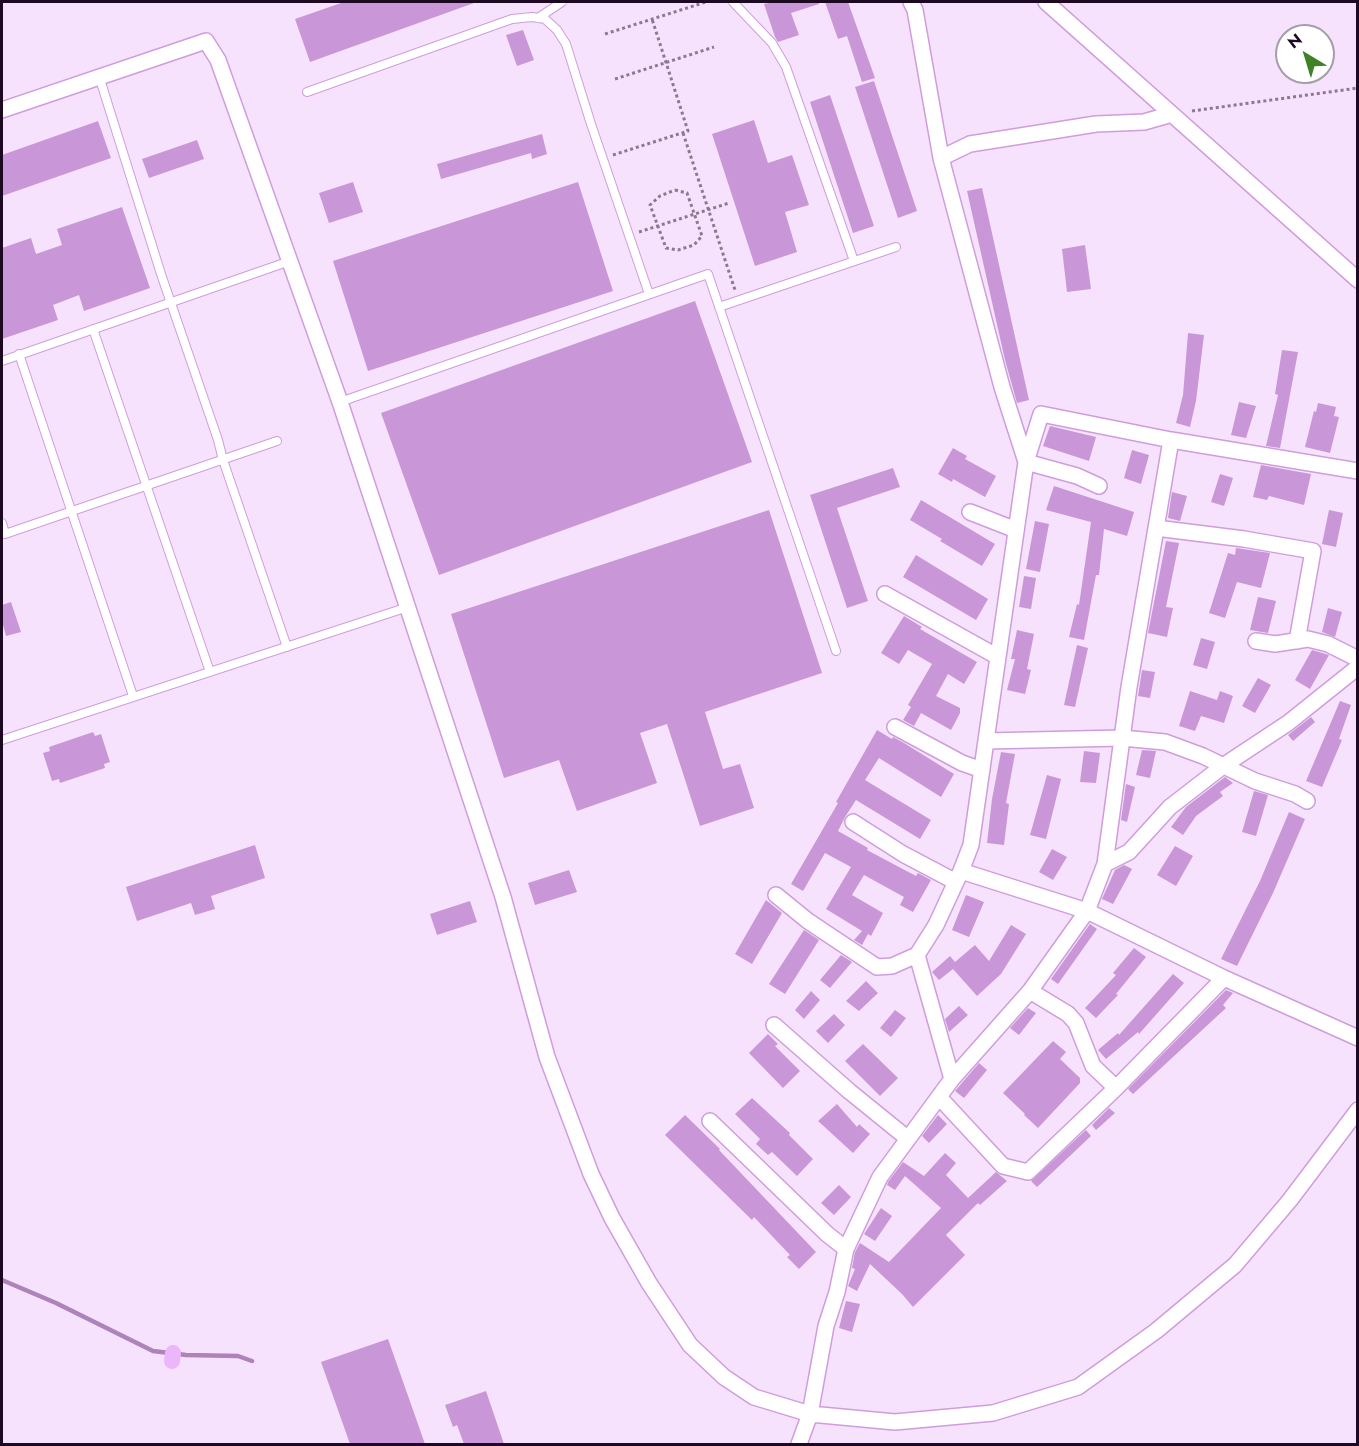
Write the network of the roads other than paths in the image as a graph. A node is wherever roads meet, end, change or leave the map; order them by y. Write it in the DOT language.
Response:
graph roads {
  1 [pos="562,2"];
  2 [pos="733,2"];
  3 [pos="911,2"];
  4 [pos="1046,2"];
  5 [pos="538,18"];
  6 [pos="99,76"];
  7 [pos="307,92"];
  8 [pos="2,110"];
  9 [pos="1172,114"];
  10 [pos="941,158"];
  11 [pos="896,247"];
  12 [pos="290,261"];
  13 [pos="855,261"];
  14 [pos="1358,280"];
  15 [pos="649,294"];
  16 [pos="171,302"];
  17 [pos="719,307"];
  18 [pos="93,329"];
  19 [pos="19,354"];
  20 [pos="2,361"];
  21 [pos="340,402"];
  22 [pos="1171,440"];
  23 [pos="276,441"];
  24 [pos="222,460"];
  25 [pos="1026,462"];
  26 [pos="1358,471"];
  27 [pos="147,486"];
  28 [pos="1099,486"];
  29 [pos="72,512"];
  30 [pos="970,512"];
  31 [pos="2,523"];
  32 [pos="1156,528"];
  33 [pos="1016,530"];
  34 [pos="885,594"];
  35 [pos="408,607"];
  36 [pos="1256,641"];
  37 [pos="1297,641"];
  38 [pos="287,647"];
  39 [pos="836,651"];
  40 [pos="998,657"];
  41 [pos="1358,659"];
  42 [pos="1358,667"];
  43 [pos="210,672"];
  44 [pos="133,696"];
  45 [pos="895,727"];
  46 [pos="1122,738"];
  47 [pos="2,740"];
  48 [pos="986,741"];
  49 [pos="1222,766"];
  50 [pos="982,770"];
  51 [pos="1307,801"];
  52 [pos="853,822"];
  53 [pos="1105,864"];
  54 [pos="958,876"];
  55 [pos="776,895"];
  56 [pos="1087,911"];
  57 [pos="916,955"];
  58 [pos="1224,978"];
  59 [pos="1030,991"];
  60 [pos="774,1025"];
  61 [pos="1358,1038"];
  62 [pos="952,1079"];
  63 [pos="1116,1089"];
  64 [pos="940,1098"];
  65 [pos="1358,1110"];
  66 [pos="710,1121"];
  67 [pos="907,1138"];
  68 [pos="846,1250"];
  69 [pos="810,1414"];
  70 [pos="799,1444"];
  1 -- 5 [label="lane"];
  2 -- 13 [label="lane"];
  3 -- 10 [label="street"];
  4 -- 9 [label="street"];
  5 -- 7 [label="lane"];
  5 -- 15 [label="lane"];
  6 -- 8 [label="street"];
  6 -- 12 [label="street"];
  6 -- 16 [label="lane"];
  9 -- 10 [label="street"];
  9 -- 14 [label="street"];
  10 -- 25 [label="street"];
  11 -- 13 [label="lane"];
  12 -- 16 [label="lane"];
  12 -- 21 [label="street"];
  13 -- 17 [label="lane"];
  15 -- 17 [label="lane"];
  15 -- 21 [label="lane"];
  16 -- 18 [label="lane"];
  16 -- 24 [label="lane"];
  17 -- 39 [label="lane"];
  18 -- 19 [label="lane"];
  18 -- 27 [label="lane"];
  19 -- 20 [label="lane"];
  19 -- 29 [label="lane"];
  21 -- 35 [label="street"];
  22 -- 25 [label="street"];
  22 -- 26 [label="street"];
  22 -- 32 [label="street"];
  23 -- 24 [label="lane"];
  24 -- 27 [label="lane"];
  24 -- 38 [label="lane"];
  25 -- 28 [label="street"];
  25 -- 33 [label="street"];
  27 -- 29 [label="lane"];
  27 -- 43 [label="lane"];
  29 -- 31 [label="lane"];
  29 -- 44 [label="lane"];
  30 -- 33 [label="street"];
  32 -- 37 [label="street"];
  32 -- 46 [label="street"];
  33 -- 40 [label="street"];
  34 -- 40 [label="street"];
  35 -- 38 [label="lane"];
  35 -- 69 [label="street"];
  36 -- 37 [label="street"];
  37 -- 41 [label="street"];
  38 -- 43 [label="lane"];
  40 -- 48 [label="street"];
  42 -- 49 [label="street"];
  43 -- 44 [label="lane"];
  44 -- 47 [label="lane"];
  45 -- 50 [label="street"];
  46 -- 48 [label="street"];
  46 -- 49 [label="street"];
  46 -- 53 [label="street"];
  48 -- 50 [label="street"];
  49 -- 51 [label="street"];
  49 -- 53 [label="street"];
  50 -- 54 [label="street"];
  52 -- 54 [label="street"];
  53 -- 56 [label="street"];
  54 -- 56 [label="street"];
  54 -- 57 [label="street"];
  55 -- 57 [label="street"];
  56 -- 58 [label="street"];
  56 -- 59 [label="street"];
  57 -- 62 [label="street"];
  58 -- 61 [label="street"];
  58 -- 63 [label="street"];
  59 -- 62 [label="street"];
  59 -- 63 [label="street"];
  60 -- 67 [label="street"];
  62 -- 64 [label="street"];
  63 -- 64 [label="street"];
  64 -- 67 [label="street"];
  65 -- 69 [label="street"];
  66 -- 68 [label="street"];
  67 -- 68 [label="street"];
  68 -- 69 [label="street"];
  69 -- 70 [label="street"];
}
